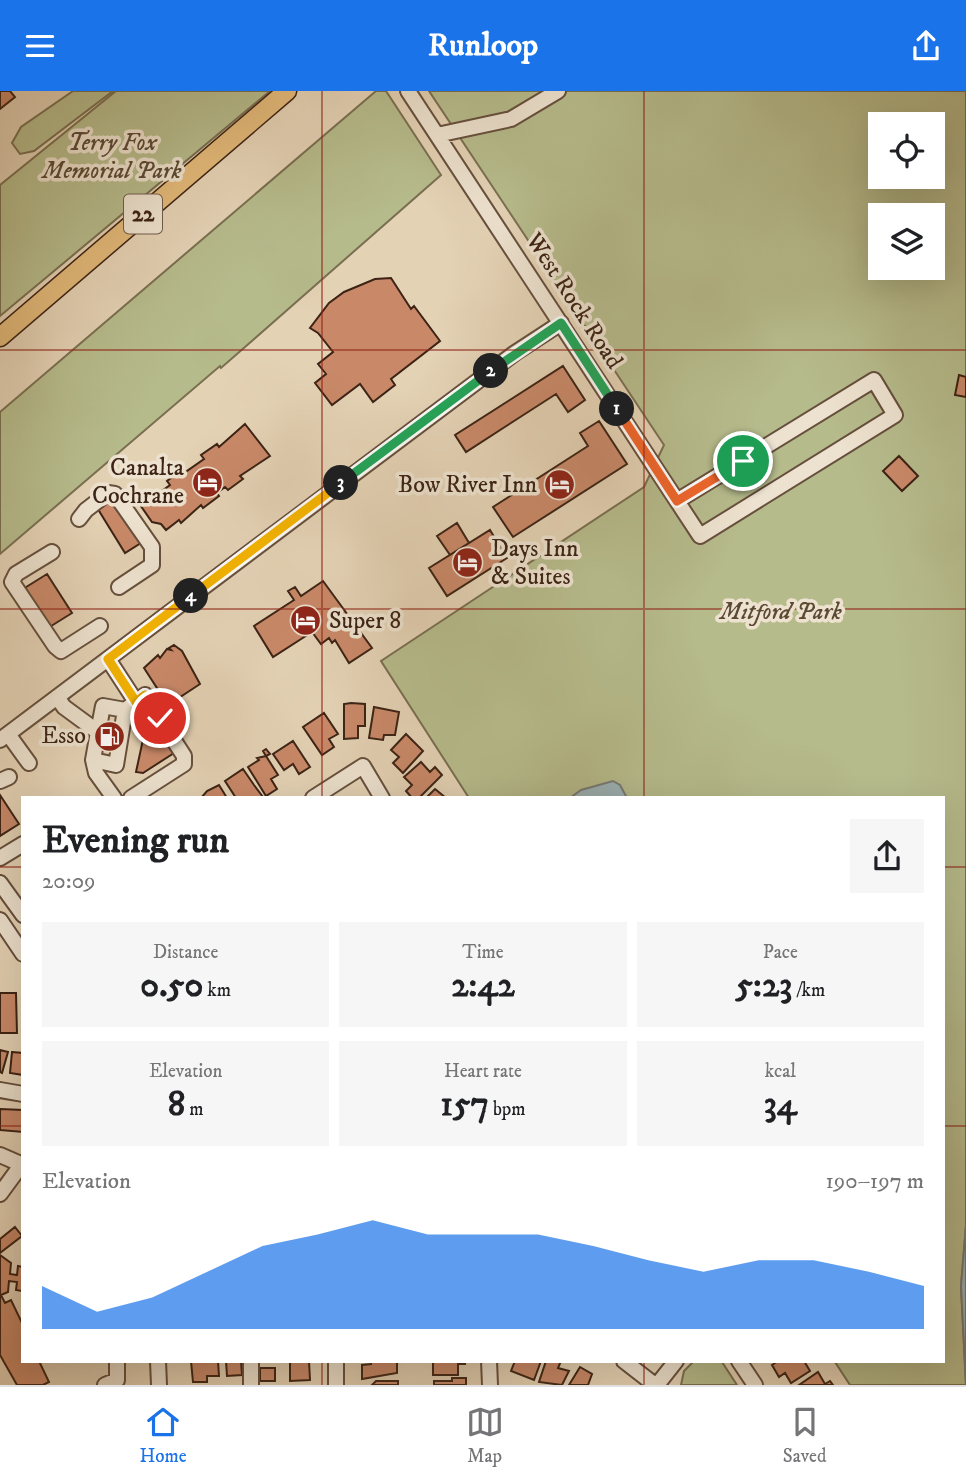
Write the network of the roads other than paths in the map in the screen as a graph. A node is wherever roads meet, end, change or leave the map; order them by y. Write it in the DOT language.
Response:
graph roads {
  1 [pos="287,91"];
  2 [pos="408,91"];
  3 [pos="558,91"];
  4 [pos="437,135"];
  5 [pos="561,323"];
  6 [pos="0,337"];
  7 [pos="677,501"];
  8 [pos="79,519"];
  9 [pos="52,552"];
  10 [pos="117,583"];
  11 [pos="100,626"];
  12 [pos="108,659"];
  13 [pos="57,697"];
  14 [pos="130,706"];
  15 [pos="160,718"];
  16 [pos="108,735"];
  17 [pos="4,737"];
  18 [pos="173,739"];
  19 [pos="93,760"];
  20 [pos="29,764"];
  21 [pos="113,796"];
  22 [pos="134,796"];
  23 [pos="316,796"];
  24 [pos="381,796"];
  25 [pos="21,845"];
  26 [pos="2,853"];
  27 [pos="0,883"];
  28 [pos="21,912"];
  29 [pos="0,920"];
  30 [pos="21,951"];
  31 [pos="0,1090"];
  32 [pos="21,1094"];
  33 [pos="0,1155"];
  34 [pos="21,1164"];
  35 [pos="21,1165"];
  36 [pos="0,1194"];
  37 [pos="117,1363"];
  38 [pos="158,1363"];
  39 [pos="251,1363"];
  40 [pos="336,1363"];
  41 [pos="489,1363"];
  42 [pos="627,1363"];
  43 [pos="674,1363"];
  44 [pos="740,1363"];
  45 [pos="105,1385"];
  46 [pos="159,1385"];
  47 [pos="251,1385"];
  48 [pos="336,1385"];
  49 [pos="490,1385"];
  50 [pos="656,1385"];
  51 [pos="755,1385"];
  1 -- 6 [label="main road, 22"];
  2 -- 4 [label="street, West Rock Road"];
  3 -- 4 [label="street"];
  4 -- 5 [label="street, West Rock Road"];
  5 -- 7 [label="street, West Rock Road"];
  5 -- 12 [label="street"];
  7 -- 7 [label="street, West Rock Road"];
  8 -- 10 [label="street"];
  9 -- 11 [label="street"];
  12 -- 13 [label="street"];
  12 -- 14 [label="street"];
  13 -- 16 [label="street"];
  13 -- 17 [label="street"];
  14 -- 15 [label="street"];
  14 -- 16 [label="street"];
  14 -- 16 [label="street"];
  16 -- 19 [label="street"];
  16 -- 19 [label="street"];
  17 -- 20 [label="street"];
  18 -- 22 [label="street"];
  19 -- 21 [label="street"];
  23 -- 24 [label="street"];
  25 -- 26 [label="street"];
  27 -- 28 [label="street"];
  29 -- 30 [label="street"];
  31 -- 32 [label="street"];
  33 -- 34 [label="street"];
  35 -- 36 [label="street"];
  37 -- 45 [label="street"];
  38 -- 46 [label="street"];
  39 -- 47 [label="street"];
  40 -- 48 [label="street"];
  41 -- 49 [label="street"];
  42 -- 50 [label="street"];
  43 -- 50 [label="street"];
  44 -- 51 [label="street"];
}
